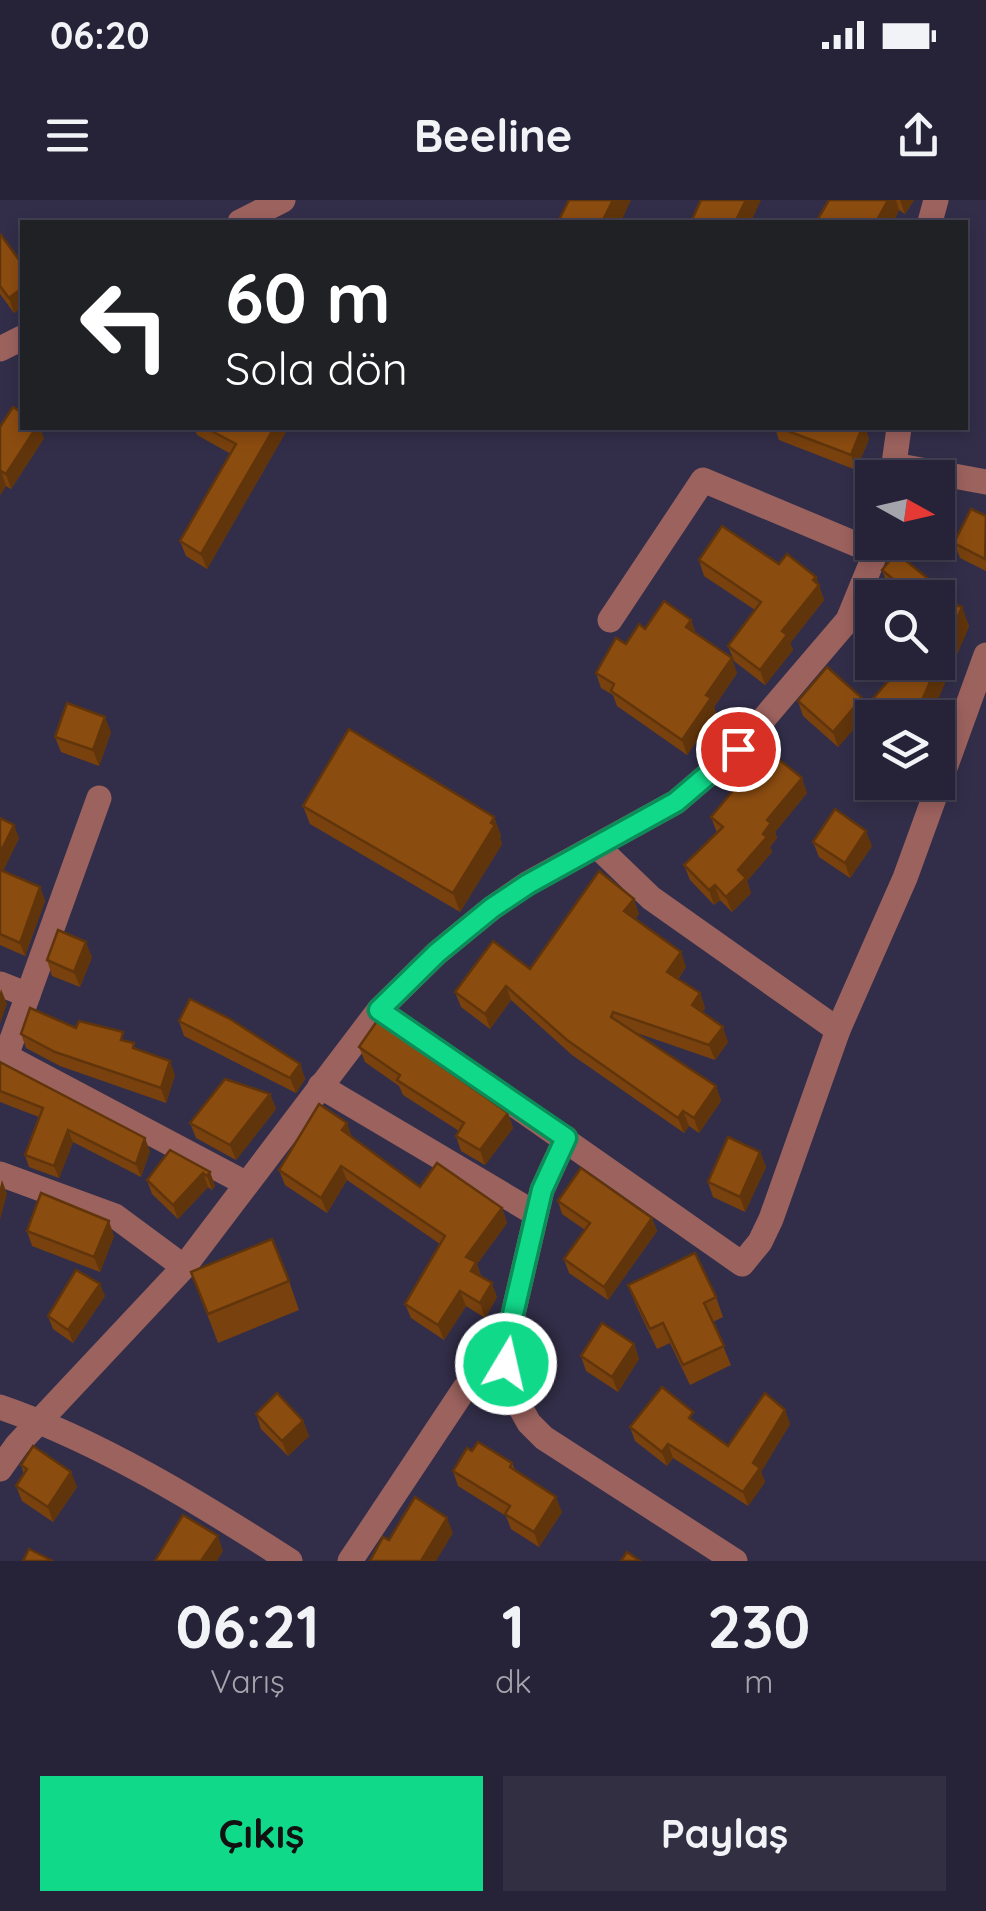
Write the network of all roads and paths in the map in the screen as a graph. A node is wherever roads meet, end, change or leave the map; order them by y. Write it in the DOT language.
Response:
graph roads {
  1 [pos="283,200"];
  2 [pos="244,220"];
  3 [pos="899,430"];
  4 [pos="895,460"];
  5 [pos="955,478"];
  6 [pos="986,482"];
  7 [pos="855,539"];
  8 [pos="873,560"];
  9 [pos="610,620"];
  10 [pos="986,656"];
  11 [pos="99,798"];
  12 [pos="598,847"];
  13 [pos="0,984"];
  14 [pos="28,996"];
  15 [pos="379,1010"];
  16 [pos="838,1030"];
  17 [pos="3,1055"];
  18 [pos="320,1086"];
  19 [pos="566,1138"];
  20 [pos="0,1174"];
  21 [pos="245,1182"];
  22 [pos="536,1214"];
  23 [pos="184,1267"];
  24 [pos="506,1364"];
  25 [pos="0,1407"];
  26 [pos="41,1421"];
  27 [pos="0,1469"];
  28 [pos="290,1561"];
  29 [pos="350,1561"];
  30 [pos="734,1561"];
  1 -- 2 [label="street"];
  3 -- 4 [label="street"];
  5 -- 6 [label="street"];
  7 -- 9 [label="street"];
  8 -- 12 [label="street"];
  10 -- 16 [label="street"];
  11 -- 14 [label="street"];
  12 -- 15 [label="street"];
  12 -- 16 [label="street"];
  13 -- 14 [label="street"];
  14 -- 17 [label="street"];
  15 -- 18 [label="street"];
  15 -- 19 [label="street"];
  16 -- 19 [label="street"];
  17 -- 21 [label="street"];
  18 -- 21 [label="street"];
  18 -- 22 [label="street"];
  19 -- 22 [label="street"];
  20 -- 23 [label="street"];
  21 -- 23 [label="street"];
  22 -- 24 [label="street"];
  23 -- 26 [label="street"];
  24 -- 29 [label="street"];
  24 -- 30 [label="street"];
  25 -- 26 [label="street"];
  26 -- 27 [label="street"];
  26 -- 28 [label="street"];
}
